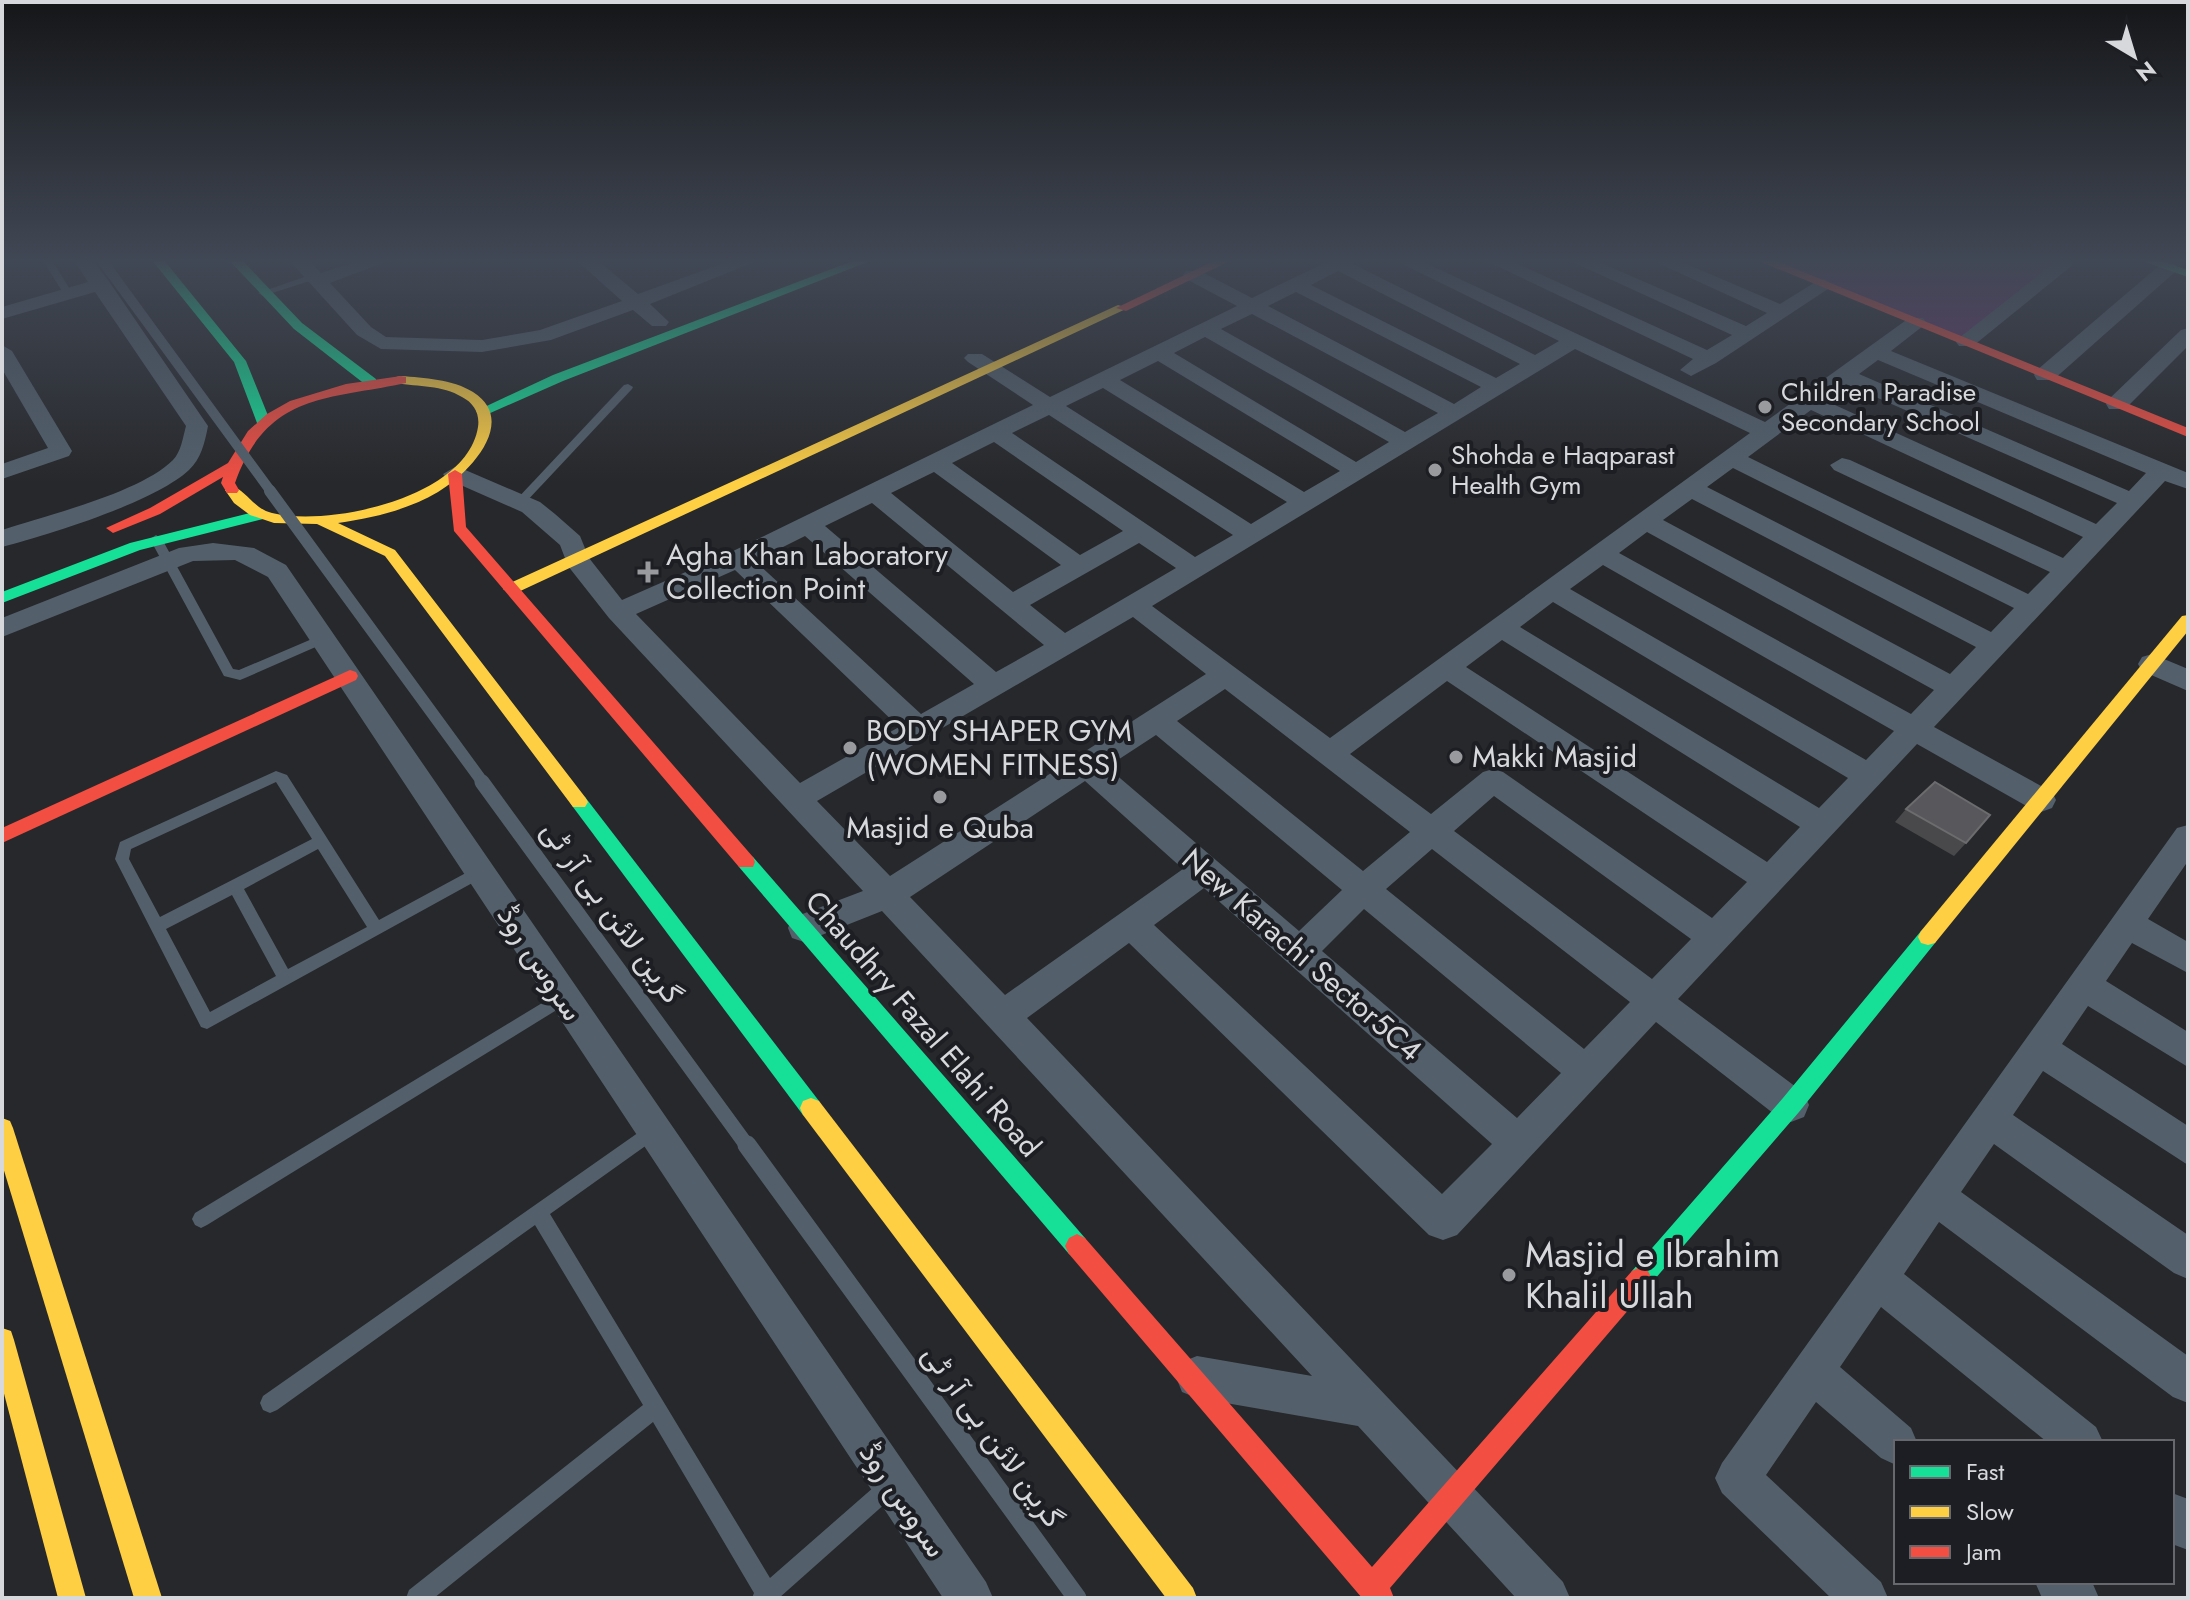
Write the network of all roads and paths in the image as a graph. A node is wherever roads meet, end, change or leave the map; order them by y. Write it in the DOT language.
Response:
graph roads {
  1 [pos="135,334"];
  2 [pos="155,334"];
  3 [pos="218,334"];
  4 [pos="304,334"];
  5 [pos="368,334"];
  6 [pos="544,334"];
  7 [pos="628,334"];
  8 [pos="674,334"];
  9 [pos="1046,334"];
  10 [pos="1195,334"];
  11 [pos="1213,334"];
  12 [pos="1302,334"];
  13 [pos="1392,334"];
  14 [pos="1479,334"];
  15 [pos="1558,334"];
  16 [pos="1654,334"];
  17 [pos="1748,334"];
  18 [pos="1900,334"];
  19 [pos="1945,334"];
  20 [pos="1977,334"];
  21 [pos="2098,334"];
  22 [pos="2188,334"];
  23 [pos="1574,341"];
  24 [pos="1966,342"];
  25 [pos="2,351"];
  26 [pos="1158,352"];
  27 [pos="1876,352"];
  28 [pos="1709,359"];
  29 [pos="982,362"];
  30 [pos="1536,364"];
  31 [pos="530,370"];
  32 [pos="1844,375"];
  33 [pos="2045,375"];
  34 [pos="1104,379"];
  35 [pos="371,382"];
  36 [pos="486,384"];
  37 [pos="1667,385"];
  38 [pos="628,387"];
  39 [pos="1497,387"];
  40 [pos="457,393"];
  41 [pos="1809,401"];
  42 [pos="2117,404"];
  43 [pos="1051,405"];
  44 [pos="483,411"];
  45 [pos="1455,413"];
  46 [pos="264,423"];
  47 [pos="995,432"];
  48 [pos="1767,432"];
  49 [pos="1879,433"];
  50 [pos="2188,433"];
  51 [pos="1406,442"];
  52 [pos="1731,458"];
  53 [pos="936,462"];
  54 [pos="1842,465"];
  55 [pos="232,466"];
  56 [pos="2161,471"];
  57 [pos="2,472"];
  58 [pos="1357,472"];
  59 [pos="455,474"];
  60 [pos="2188,482"];
  61 [pos="1690,488"];
  62 [pos="874,492"];
  63 [pos="1806,495"];
  64 [pos="2132,501"];
  65 [pos="520,502"];
  66 [pos="1305,503"];
  67 [pos="258,516"];
  68 [pos="322,521"];
  69 [pos="1646,521"];
  70 [pos="807,524"];
  71 [pos="1140,532"];
  72 [pos="101,533"];
  73 [pos="1251,535"];
  74 [pos="2099,535"];
  75 [pos="2,539"];
  76 [pos="162,550"];
  77 [pos="574,551"];
  78 [pos="1602,554"];
  79 [pos="738,559"];
  80 [pos="1079,566"];
  81 [pos="1194,569"];
  82 [pos="2067,570"];
  83 [pos="506,582"];
  84 [pos="1552,590"];
  85 [pos="2,598"];
  86 [pos="1012,604"];
  87 [pos="1134,605"];
  88 [pos="2032,606"];
  89 [pos="618,612"];
  90 [pos="2188,620"];
  91 [pos="1501,627"];
  92 [pos="2,628"];
  93 [pos="1995,645"];
  94 [pos="1063,646"];
  95 [pos="333,658"];
  96 [pos="2152,664"];
  97 [pos="1447,668"];
  98 [pos="1226,675"];
  99 [pos="2188,681"];
  100 [pos="994,686"];
  101 [pos="1954,688"];
  102 [pos="1157,720"];
  103 [pos="919,729"];
  104 [pos="1914,731"];
  105 [pos="1329,754"];
  106 [pos="1086,765"];
  107 [pos="1870,777"];
  108 [pos="795,800"];
  109 [pos="2041,800"];
  110 [pos="1823,826"];
  111 [pos="1430,831"];
  112 [pos="2,836"];
  113 [pos="320,841"];
  114 [pos="2182,859"];
  115 [pos="1205,870"];
  116 [pos="480,872"];
  117 [pos="1771,881"];
  118 [pos="235,887"];
  119 [pos="1364,889"];
  120 [pos="887,895"];
  121 [pos="1130,923"];
  122 [pos="2127,923"];
  123 [pos="157,926"];
  124 [pos="804,928"];
  125 [pos="377,930"];
  126 [pos="1716,939"];
  127 [pos="1299,952"];
  128 [pos="2188,959"];
  129 [pos="285,978"];
  130 [pos="2083,985"];
  131 [pos="562,998"];
  132 [pos="1656,1003"];
  133 [pos="1003,1016"];
  134 [pos="2039,1049"];
  135 [pos="2188,1051"];
  136 [pos="1587,1073"];
  137 [pos="1791,1105"];
  138 [pos="1989,1119"];
  139 [pos="2,1128"];
  140 [pos="652,1131"];
  141 [pos="1519,1144"];
  142 [pos="2188,1147"];
  143 [pos="1935,1196"];
  144 [pos="538,1212"];
  145 [pos="201,1219"];
  146 [pos="2188,1259"];
  147 [pos="1877,1278"];
  148 [pos="2,1340"];
  149 [pos="1812,1371"];
  150 [pos="1189,1376"];
  151 [pos="2188,1382"];
  152 [pos="270,1403"];
  153 [pos="1369,1407"];
  154 [pos="655,1408"];
  155 [pos="2079,1440"];
  156 [pos="1894,1441"];
  157 [pos="892,1484"];
  158 [pos="1451,1495"];
  159 [pos="2060,1584"];
  160 [pos="1376,1593"];
  161 [pos="765,1596"];
  162 [pos="72,1598"];
  163 [pos="148,1598"];
  164 [pos="417,1598"];
  165 [pos="970,1598"];
  166 [pos="1077,1598"];
  167 [pos="1183,1598"];
  168 [pos="1547,1598"];
  169 [pos="1865,1598"];
  170 [pos="2076,1598"];
  1 -- 75 [label="street"];
  2 -- 166 [label="lane, گرین لائن بی آر ٹی, bridge"];
  3 -- 46 [label="main road"];
  4 -- 35 [label="main road"];
  5 -- 6 [label="street"];
  7 -- 31 [label="main road"];
  8 -- 44 [label="main road"];
  9 -- 29 [label="main road"];
  10 -- 26 [label="street"];
  11 -- 51 [label="street"];
  12 -- 45 [label="street"];
  13 -- 39 [label="street"];
  14 -- 30 [label="street"];
  15 -- 23 [label="street"];
  16 -- 28 [label="street"];
  17 -- 28 [label="street"];
  18 -- 27 [label="street"];
  19 -- 24 [label="main road"];
  20 -- 24 [label="street"];
  21 -- 33 [label="street"];
  22 -- 42 [label="street"];
  23 -- 30 [label="street"];
  23 -- 37 [label="street"];
  24 -- 33 [label="main road"];
  25 -- 57 [label="street"];
  26 -- 34 [label="street"];
  26 -- 58 [label="street"];
  27 -- 32 [label="street"];
  27 -- 56 [label="street"];
  28 -- 37 [label="street"];
  29 -- 43 [label="street"];
  29 -- 77 [label="main road"];
  30 -- 39 [label="street"];
  32 -- 41 [label="street"];
  32 -- 64 [label="street"];
  33 -- 42 [label="main road"];
  34 -- 43 [label="street"];
  34 -- 66 [label="street"];
  35 -- 40 [label="main road"];
  35 -- 46 [label="main road"];
  36 -- 40 [label="main road"];
  37 -- 48 [label="street"];
  38 -- 65 [label="lane"];
  39 -- 45 [label="street"];
  40 -- 44 [label="main road"];
  41 -- 48 [label="street"];
  41 -- 49 [label="street"];
  42 -- 50 [label="main road"];
  43 -- 47 [label="street"];
  43 -- 73 [label="street"];
  44 -- 59 [label="main road"];
  45 -- 51 [label="street"];
  46 -- 55 [label="main road"];
  47 -- 53 [label="street"];
  47 -- 71 [label="street"];
  48 -- 52 [label="street"];
  49 -- 54 [label="street"];
  49 -- 74 [label="street"];
  51 -- 58 [label="street"];
  52 -- 61 [label="street"];
  52 -- 63 [label="street"];
  53 -- 62 [label="street"];
  53 -- 80 [label="street"];
  54 -- 63 [label="street"];
  54 -- 82 [label="street"];
  55 -- 67 [label="main road"];
  55 -- 72 [label="main road"];
  56 -- 60 [label="street"];
  56 -- 64 [label="street"];
  58 -- 66 [label="street"];
  59 -- 65 [label="street"];
  59 -- 68 [label="main road"];
  59 -- 83 [label="main road, Chaudhry Fazal Elahi Road"];
  61 -- 69 [label="street"];
  61 -- 93 [label="street"];
  62 -- 70 [label="street"];
  62 -- 86 [label="street"];
  63 -- 88 [label="street"];
  64 -- 74 [label="street"];
  65 -- 77 [label="street"];
  66 -- 73 [label="street"];
  67 -- 68 [label="main road"];
  67 -- 76 [label="main road"];
  68 -- 167 [label="main road"];
  69 -- 78 [label="street"];
  69 -- 101 [label="street"];
  70 -- 79 [label="street"];
  70 -- 100 [label="street"];
  71 -- 80 [label="street"];
  71 -- 81 [label="street"];
  73 -- 81 [label="street"];
  74 -- 82 [label="street"];
  76 -- 85 [label="main road"];
  76 -- 92 [label="street, سروس روڈ"];
  76 -- 95 [label="street, سروس روڈ"];
  76 -- 95 [label="lane"];
  77 -- 83 [label="main road"];
  77 -- 89 [label="street"];
  78 -- 84 [label="street"];
  78 -- 104 [label="street"];
  79 -- 89 [label="street"];
  79 -- 103 [label="street"];
  80 -- 86 [label="street"];
  81 -- 87 [label="street"];
  82 -- 88 [label="street"];
  83 -- 124 [label="main road, Chaudhry Fazal Elahi Road"];
  84 -- 91 [label="street"];
  84 -- 107 [label="street"];
  86 -- 94 [label="street"];
  87 -- 94 [label="street"];
  87 -- 98 [label="street"];
  88 -- 93 [label="street"];
  89 -- 108 [label="street"];
  90 -- 96 [label="main road"];
  91 -- 97 [label="street"];
  91 -- 110 [label="street"];
  93 -- 101 [label="street"];
  94 -- 100 [label="street"];
  95 -- 112 [label="main road"];
  95 -- 116 [label="street, سروس روڈ"];
  96 -- 99 [label="street"];
  96 -- 109 [label="main road"];
  97 -- 105 [label="street"];
  97 -- 117 [label="street"];
  98 -- 102 [label="street"];
  98 -- 105 [label="street"];
  100 -- 103 [label="street"];
  101 -- 104 [label="street"];
  102 -- 106 [label="street"];
  102 -- 119 [label="street"];
  103 -- 108 [label="street"];
  104 -- 107 [label="street"];
  104 -- 109 [label="street"];
  105 -- 111 [label="street"];
  106 -- 115 [label="street, New Karachi Sector5C4"];
  106 -- 120 [label="street"];
  107 -- 110 [label="street"];
  108 -- 120 [label="street"];
  109 -- 137 [label="main road"];
  110 -- 117 [label="street"];
  111 -- 119 [label="street"];
  111 -- 126 [label="street"];
  111 -- 132 [label="street"];
  113 -- 118 [label="lane"];
  113 -- 123 [label="lane"];
  113 -- 125 [label="lane"];
  114 -- 122 [label="street"];
  115 -- 121 [label="street"];
  115 -- 127 [label="street, New Karachi Sector5C4"];
  116 -- 125 [label="lane"];
  116 -- 131 [label="street, سروس روڈ"];
  117 -- 126 [label="street"];
  118 -- 123 [label="lane"];
  118 -- 129 [label="lane"];
  119 -- 127 [label="street"];
  119 -- 136 [label="street"];
  120 -- 124 [label="street"];
  120 -- 133 [label="street"];
  121 -- 133 [label="street"];
  121 -- 141 [label="street"];
  122 -- 128 [label="street"];
  122 -- 130 [label="street"];
  123 -- 129 [label="lane"];
  124 -- 150 [label="main road, Chaudhry Fazal Elahi Road"];
  125 -- 129 [label="lane"];
  126 -- 132 [label="street"];
  127 -- 141 [label="street, New Karachi Sector5C4"];
  130 -- 134 [label="street"];
  130 -- 135 [label="street"];
  131 -- 140 [label="street, سروس روڈ"];
  131 -- 145 [label="lane"];
  132 -- 136 [label="street"];
  132 -- 137 [label="street"];
  133 -- 153 [label="street"];
  134 -- 138 [label="street"];
  134 -- 142 [label="street"];
  136 -- 141 [label="street"];
  137 -- 158 [label="main road"];
  138 -- 143 [label="street"];
  138 -- 146 [label="street"];
  139 -- 163 [label="main road"];
  140 -- 144 [label="lane"];
  140 -- 157 [label="street, سروس روڈ"];
  143 -- 147 [label="street"];
  143 -- 151 [label="street"];
  144 -- 152 [label="lane"];
  144 -- 154 [label="lane"];
  147 -- 149 [label="street"];
  147 -- 155 [label="street"];
  148 -- 162 [label="main road"];
  149 -- 156 [label="street"];
  149 -- 169 [label="street"];
  150 -- 153 [label="street"];
  150 -- 160 [label="main road, Chaudhry Fazal Elahi Road"];
  153 -- 158 [label="street"];
  154 -- 161 [label="lane"];
  154 -- 164 [label="lane"];
  157 -- 161 [label="lane"];
  157 -- 165 [label="street, سروس روڈ"];
  158 -- 160 [label="main road"];
  158 -- 168 [label="street"];
  159 -- 170 [label="street"];
}
